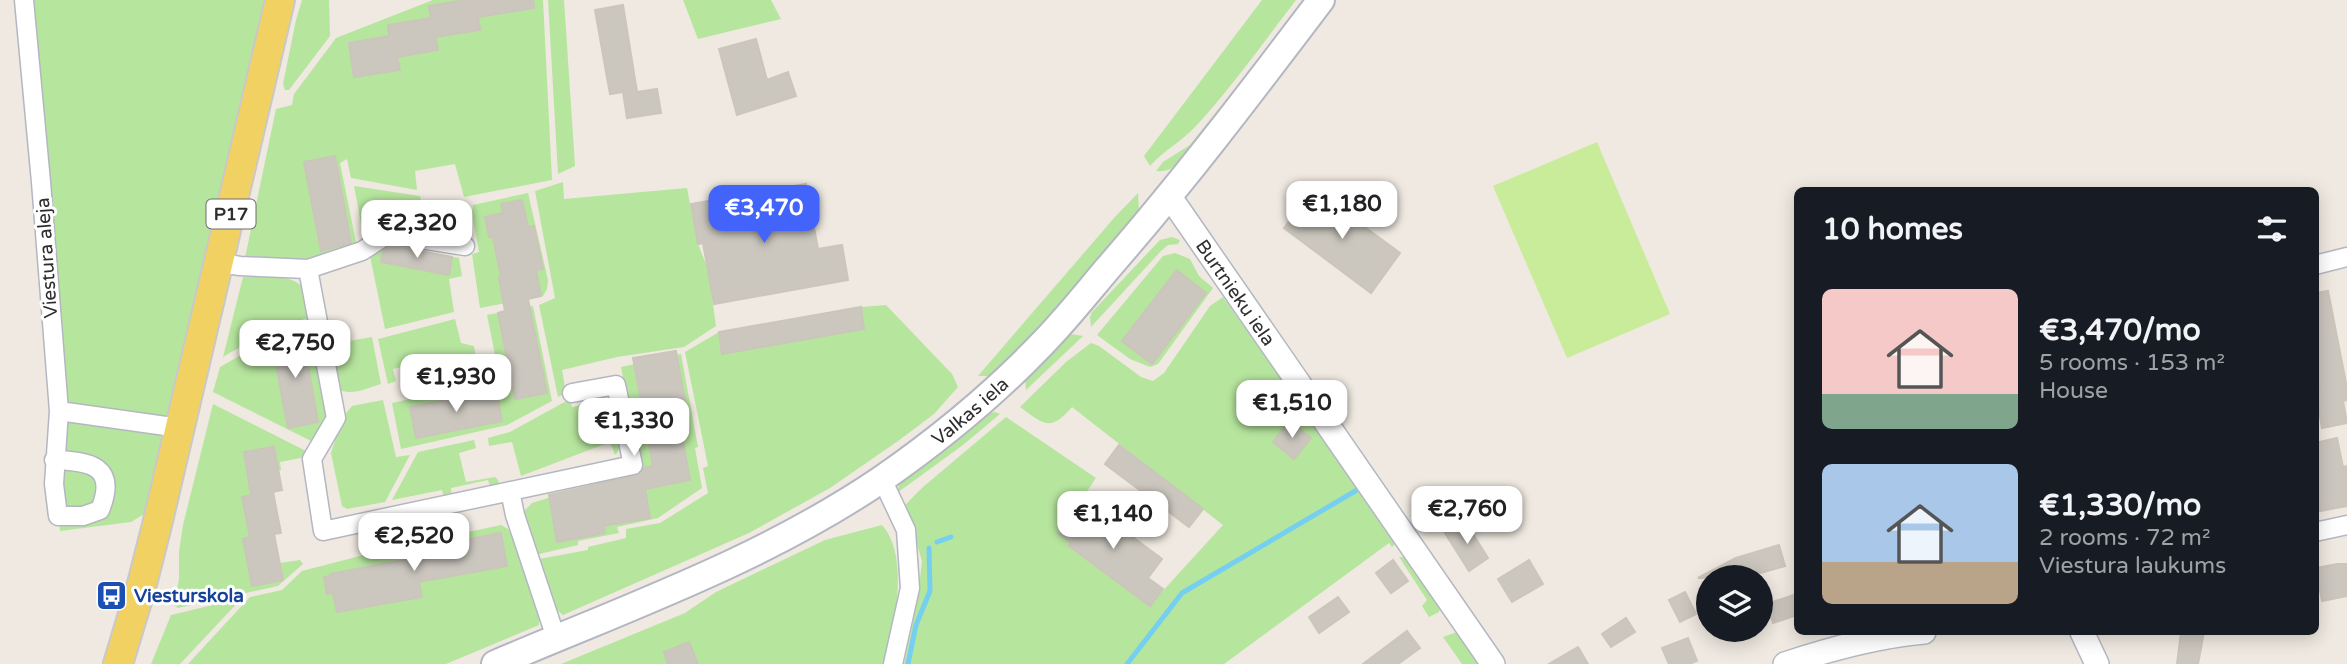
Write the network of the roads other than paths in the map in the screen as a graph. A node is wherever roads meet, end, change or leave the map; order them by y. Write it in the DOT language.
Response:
graph roads {
  1 [pos="23,0"];
  2 [pos="280,0"];
  3 [pos="1321,0"];
  4 [pos="1170,197"];
  5 [pos="465,246"];
  6 [pos="2347,257"];
  7 [pos="219,263"];
  8 [pos="2319,264"];
  9 [pos="308,269"];
  10 [pos="572,393"];
  11 [pos="59,411"];
  12 [pos="180,428"];
  13 [pos="54,460"];
  14 [pos="882,479"];
  15 [pos="510,491"];
  16 [pos="2347,525"];
  17 [pos="2319,530"];
  18 [pos="1899,635"];
  19 [pos="2083,635"];
  20 [pos="556,638"];
  21 [pos="118,664"];
  22 [pos="495,664"];
  23 [pos="893,664"];
  24 [pos="1493,664"];
  25 [pos="1785,664"];
  26 [pos="2097,664"];
  1 -- 11 [label="street, Viestura aleja"];
  2 -- 7 [label="main road, P17"];
  3 -- 4 [label="main road, Valkas iela"];
  4 -- 14 [label="main road, Valkas iela"];
  4 -- 24 [label="street, Burtnieku iela"];
  5 -- 9 [label="street"];
  6 -- 8 [label="street"];
  7 -- 9 [label="street"];
  7 -- 12 [label="main road, P17"];
  9 -- 15 [label="street"];
  10 -- 15 [label="street"];
  11 -- 12 [label="street"];
  11 -- 13 [label="street, Viestura aleja"];
  12 -- 21 [label="main road, P17"];
  13 -- 13 [label="street, Viestura aleja"];
  14 -- 20 [label="main road, Valkas iela"];
  14 -- 23 [label="street"];
  15 -- 20 [label="street"];
  16 -- 17 [label="street"];
  18 -- 25 [label="street"];
  19 -- 26 [label="street"];
  20 -- 22 [label="main road, Valkas iela"];
}
